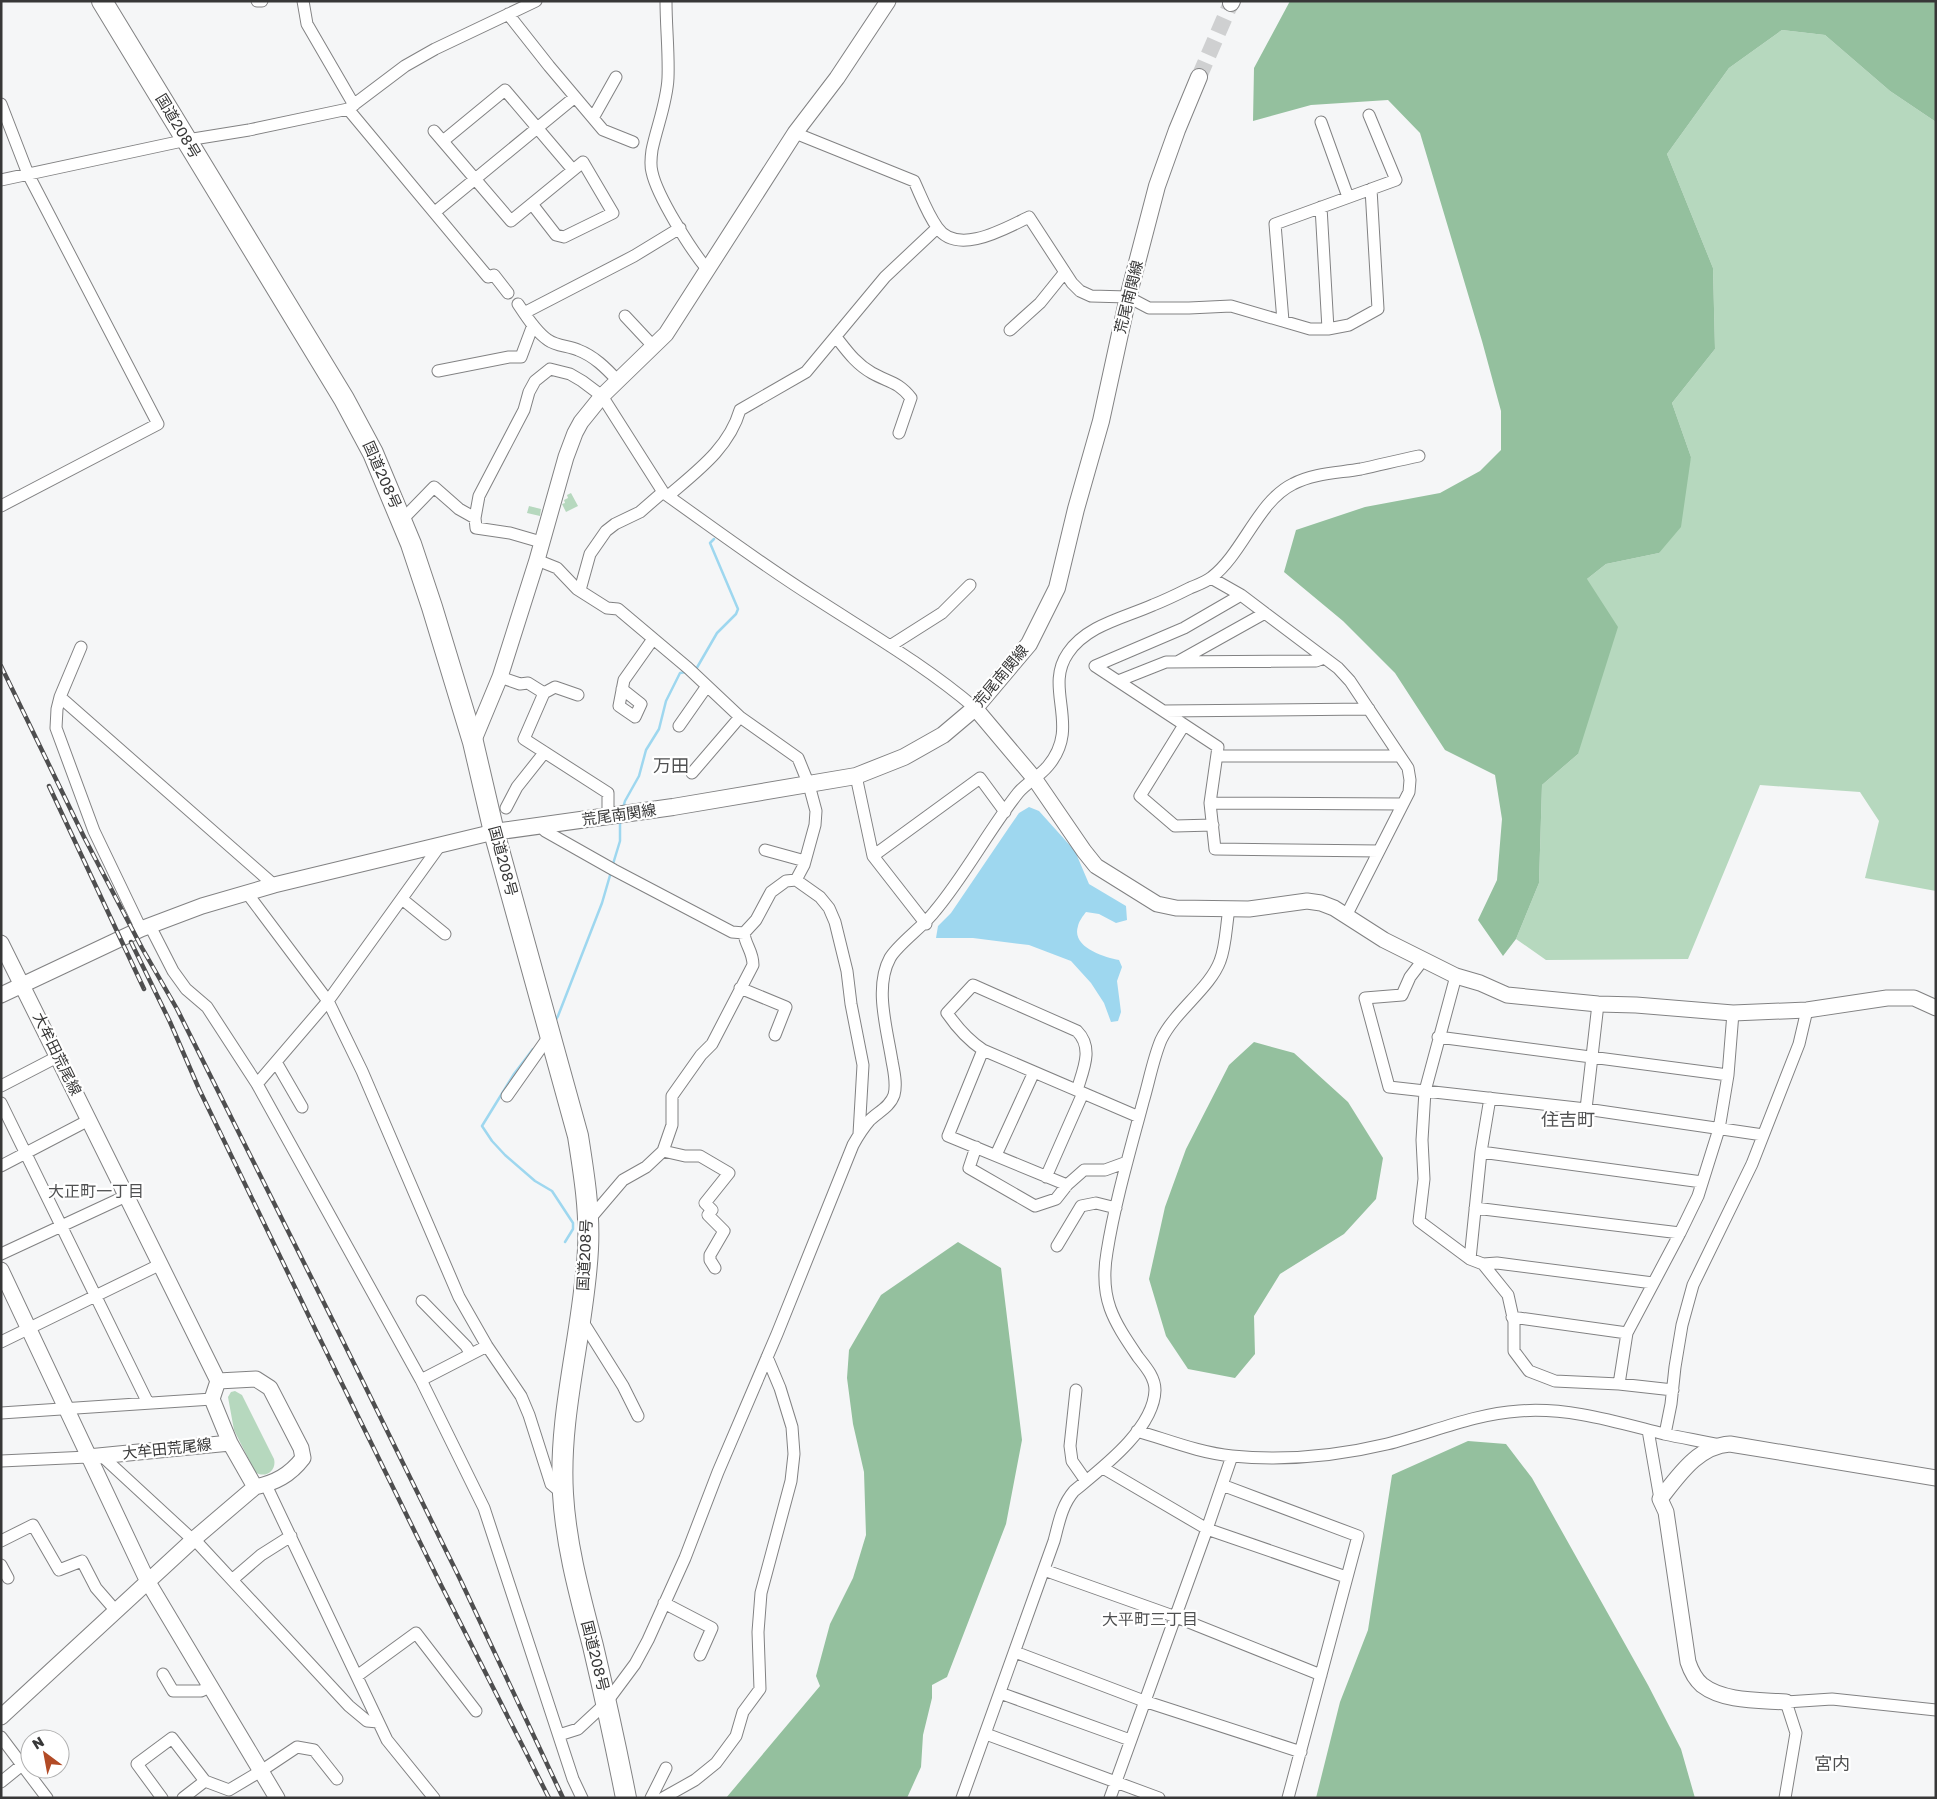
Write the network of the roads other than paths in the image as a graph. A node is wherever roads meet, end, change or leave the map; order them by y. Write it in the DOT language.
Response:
graph roads {
  1 [pos="102,1"];
  2 [pos="257,1"];
  3 [pos="262,1"];
  4 [pos="303,1"];
  5 [pos="536,1"];
  6 [pos="666,1"];
  7 [pos="888,1"];
  8 [pos="508,14"];
  9 [pos="616,77"];
  10 [pos="1199,77"];
  11 [pos="575,97"];
  12 [pos="1,104"];
  13 [pos="351,107"];
  14 [pos="1369,115"];
  15 [pos="593,118"];
  16 [pos="1321,122"];
  17 [pos="537,128"];
  18 [pos="434,131"];
  19 [pos="795,133"];
  20 [pos="187,140"];
  21 [pos="443,141"];
  22 [pos="633,142"];
  23 [pos="573,170"];
  24 [pos="28,174"];
  25 [pos="474,179"];
  26 [pos="1,180"];
  27 [pos="1371,188"];
  28 [pos="1348,197"];
  29 [pos="532,204"];
  30 [pos="1322,207"];
  31 [pos="435,212"];
  32 [pos="680,228"];
  33 [pos="937,228"];
  34 [pos="707,269"];
  35 [pos="1065,272"];
  36 [pos="508,293"];
  37 [pos="1128,296"];
  38 [pos="624,316"];
  39 [pos="1283,321"];
  40 [pos="533,325"];
  41 [pos="1328,329"];
  42 [pos="1010,330"];
  43 [pos="836,337"];
  44 [pos="654,348"];
  45 [pos="438,371"];
  46 [pos="618,381"];
  47 [pos="602,396"];
  48 [pos="899,433"];
  49 [pos="1419,456"];
  50 [pos="665,494"];
  51 [pos="1,506"];
  52 [pos="475,518"];
  53 [pos="401,521"];
  54 [pos="541,542"];
  55 [pos="537,560"];
  56 [pos="1212,578"];
  57 [pos="970,586"];
  58 [pos="580,590"];
  59 [pos="1241,595"];
  60 [pos="1265,613"];
  61 [pos="653,639"];
  62 [pos="890,646"];
  63 [pos="81,647"];
  64 [pos="1324,658"];
  65 [pos="1177,662"];
  66 [pos="500,677"];
  67 [pos="1118,681"];
  68 [pos="706,686"];
  69 [pos="622,689"];
  70 [pos="544,693"];
  71 [pos="578,695"];
  72 [pos="60,697"];
  73 [pos="975,708"];
  74 [pos="1369,709"];
  75 [pos="1164,711"];
  76 [pos="740,717"];
  77 [pos="1184,725"];
  78 [pos="679,726"];
  79 [pos="473,742"];
  80 [pos="544,753"];
  81 [pos="1217,756"];
  82 [pos="1400,756"];
  83 [pos="692,773"];
  84 [pos="856,776"];
  85 [pos="1034,778"];
  86 [pos="809,785"];
  87 [pos="1210,803"];
  88 [pos="1403,804"];
  89 [pos="506,808"];
  90 [pos="1005,812"];
  91 [pos="608,816"];
  92 [pos="546,825"];
  93 [pos="1213,825"];
  94 [pos="494,832"];
  95 [pos="441,844"];
  96 [pos="765,850"];
  97 [pos="1379,851"];
  98 [pos="873,856"];
  99 [pos="805,861"];
  100 [pos="796,880"];
  101 [pos="274,885"];
  102 [pos="247,893"];
  103 [pos="402,899"];
  104 [pos="1229,909"];
  105 [pos="1346,916"];
  106 [pos="926,924"];
  107 [pos="146,928"];
  108 [pos="744,933"];
  109 [pos="446,934"];
  110 [pos="1,943"];
  111 [pos="1423,960"];
  112 [pos="1456,976"];
  113 [pos="23,984"];
  114 [pos="740,988"];
  115 [pos="1,995"];
  116 [pos="328,1001"];
  117 [pos="1598,1004"];
  118 [pos="1936,1008"];
  119 [pos="1807,1010"];
  120 [pos="1733,1013"];
  121 [pos="775,1035"];
  122 [pos="552,1037"];
  123 [pos="1438,1038"];
  124 [pos="983,1050"];
  125 [pos="57,1057"];
  126 [pos="1592,1058"];
  127 [pos="276,1062"];
  128 [pos="1034,1072"];
  129 [pos="1728,1075"];
  130 [pos="257,1084"];
  131 [pos="1,1086"];
  132 [pos="1424,1091"];
  133 [pos="1080,1092"];
  134 [pos="507,1096"];
  135 [pos="1490,1098"];
  136 [pos="1,1103"];
  137 [pos="302,1107"];
  138 [pos="1586,1109"];
  139 [pos="1139,1117"];
  140 [pos="89,1120"];
  141 [pos="1719,1129"];
  142 [pos="859,1134"];
  143 [pos="1763,1135"];
  144 [pos="976,1147"];
  145 [pos="663,1151"];
  146 [pos="1482,1152"];
  147 [pos="26,1154"];
  148 [pos="996,1155"];
  149 [pos="1127,1162"];
  150 [pos="1,1166"];
  151 [pos="1046,1177"];
  152 [pos="1702,1182"];
  153 [pos="1067,1185"];
  154 [pos="126,1196"];
  155 [pos="1116,1208"];
  156 [pos="1475,1208"];
  157 [pos="588,1214"];
  158 [pos="62,1225"];
  159 [pos="1680,1233"];
  160 [pos="1057,1246"];
  161 [pos="1,1254"];
  162 [pos="1470,1259"];
  163 [pos="159,1264"];
  164 [pos="1483,1264"];
  165 [pos="715,1268"];
  166 [pos="1,1270"];
  167 [pos="1653,1283"];
  168 [pos="96,1295"];
  169 [pos="422,1300"];
  170 [pos="1512,1318"];
  171 [pos="581,1319"];
  172 [pos="29,1329"];
  173 [pos="1627,1333"];
  174 [pos="1,1342"];
  175 [pos="488,1346"];
  176 [pos="471,1354"];
  177 [pos="767,1358"];
  178 [pos="421,1380"];
  179 [pos="218,1381"];
  180 [pos="1619,1384"];
  181 [pos="1076,1390"];
  182 [pos="1673,1390"];
  183 [pos="212,1399"];
  184 [pos="148,1403"];
  185 [pos="67,1409"];
  186 [pos="1,1413"];
  187 [pos="638,1416"];
  188 [pos="1648,1430"];
  189 [pos="1137,1431"];
  190 [pos="1665,1434"];
  191 [pos="230,1443"];
  192 [pos="1720,1444"];
  193 [pos="95,1456"];
  194 [pos="1232,1456"];
  195 [pos="1,1461"];
  196 [pos="1103,1468"];
  197 [pos="1936,1478"];
  198 [pos="1086,1481"];
  199 [pos="1222,1485"];
  200 [pos="260,1486"];
  201 [pos="563,1494"];
  202 [pos="1660,1499"];
  203 [pos="1207,1529"];
  204 [pos="291,1536"];
  205 [pos="194,1540"];
  206 [pos="1,1541"];
  207 [pos="1,1565"];
  208 [pos="1044,1570"];
  209 [pos="8,1578"];
  210 [pos="1346,1578"];
  211 [pos="232,1580"];
  212 [pos="148,1582"];
  213 [pos="664,1603"];
  214 [pos="116,1611"];
  215 [pos="1176,1617"];
  216 [pos="1015,1652"];
  217 [pos="700,1655"];
  218 [pos="163,1674"];
  219 [pos="1321,1675"];
  220 [pos="357,1676"];
  221 [pos="210,1687"];
  222 [pos="1000,1693"];
  223 [pos="1144,1701"];
  224 [pos="1786,1702"];
  225 [pos="606,1703"];
  226 [pos="1936,1710"];
  227 [pos="476,1711"];
  228 [pos="1,1717"];
  229 [pos="378,1722"];
  230 [pos="986,1734"];
  231 [pos="559,1735"];
  232 [pos="1,1737"];
  233 [pos="1130,1740"];
  234 [pos="1301,1752"];
  235 [pos="20,1762"];
  236 [pos="20,1767"];
  237 [pos="666,1768"];
  238 [pos="261,1772"];
  239 [pos="33,1779"];
  240 [pos="337,1779"];
  241 [pos="205,1781"];
  242 [pos="1,1782"];
  243 [pos="1116,1782"];
  244 [pos="47,1798"];
  245 [pos="162,1798"];
  246 [pos="183,1798"];
  247 [pos="277,1798"];
  248 [pos="434,1798"];
  249 [pos="582,1798"];
  250 [pos="626,1798"];
  251 [pos="651,1798"];
  252 [pos="663,1798"];
  253 [pos="962,1798"];
  254 [pos="1110,1798"];
  255 [pos="1159,1798"];
  256 [pos="1288,1798"];
  257 [pos="1785,1798"];
  1 -- 20 [label="highway, 国道208号"];
  2 -- 3 [label="street"];
  4 -- 13 [label="street"];
  5 -- 8 [label="street"];
  6 -- 32 [label="street"];
  7 -- 19 [label="street"];
  8 -- 11 [label="street"];
  8 -- 13 [label="street"];
  9 -- 15 [label="street"];
  10 -- 37 [label="main road, 荒尾南関線"];
  11 -- 15 [label="street"];
  11 -- 17 [label="street"];
  12 -- 24 [label="street"];
  13 -- 20 [label="street"];
  13 -- 31 [label="street"];
  14 -- 27 [label="street"];
  15 -- 22 [label="street"];
  16 -- 28 [label="street"];
  17 -- 21 [label="street"];
  17 -- 23 [label="street"];
  17 -- 25 [label="street"];
  18 -- 21 [label="street"];
  19 -- 33 [label="street"];
  19 -- 34 [label="street"];
  20 -- 24 [label="street"];
  20 -- 53 [label="highway, 国道208号"];
  21 -- 25 [label="street"];
  23 -- 29 [label="street"];
  23 -- 29 [label="street"];
  24 -- 26 [label="street"];
  24 -- 51 [label="street"];
  25 -- 29 [label="street"];
  25 -- 31 [label="street"];
  27 -- 28 [label="street"];
  27 -- 41 [label="street"];
  28 -- 30 [label="street"];
  30 -- 39 [label="street"];
  30 -- 41 [label="street"];
  31 -- 36 [label="street"];
  32 -- 34 [label="street"];
  32 -- 40 [label="street"];
  33 -- 35 [label="street"];
  33 -- 43 [label="street"];
  34 -- 44 [label="street"];
  35 -- 37 [label="street"];
  35 -- 42 [label="street"];
  37 -- 39 [label="street"];
  37 -- 73 [label="main road, 荒尾南関線"];
  38 -- 44 [label="street"];
  39 -- 41 [label="street"];
  40 -- 45 [label="street"];
  40 -- 46 [label="street"];
  43 -- 48 [label="street"];
  43 -- 50 [label="street"];
  44 -- 46 [label="street"];
  46 -- 47 [label="street"];
  47 -- 50 [label="street"];
  47 -- 52 [label="street"];
  47 -- 54 [label="street"];
  49 -- 56 [label="street"];
  50 -- 58 [label="street"];
  50 -- 62 [label="street"];
  52 -- 53 [label="street"];
  52 -- 54 [label="street"];
  53 -- 79 [label="highway, 国道208号"];
  54 -- 55 [label="street"];
  55 -- 58 [label="street"];
  55 -- 66 [label="street"];
  56 -- 59 [label="street"];
  56 -- 85 [label="street"];
  57 -- 62 [label="street"];
  58 -- 61 [label="street"];
  59 -- 60 [label="street"];
  59 -- 67 [label="street"];
  60 -- 64 [label="street"];
  60 -- 65 [label="street"];
  61 -- 68 [label="street"];
  61 -- 69 [label="street"];
  62 -- 73 [label="street"];
  63 -- 72 [label="street"];
  64 -- 65 [label="street"];
  64 -- 74 [label="street"];
  65 -- 67 [label="street"];
  66 -- 70 [label="street"];
  66 -- 79 [label="street"];
  67 -- 75 [label="street"];
  68 -- 76 [label="street"];
  68 -- 78 [label="street"];
  70 -- 71 [label="street"];
  70 -- 80 [label="street"];
  72 -- 101 [label="street"];
  72 -- 107 [label="street"];
  73 -- 84 [label="main road, 荒尾南関線"];
  73 -- 85 [label="street"];
  74 -- 75 [label="street"];
  74 -- 82 [label="street"];
  75 -- 77 [label="street"];
  76 -- 83 [label="street"];
  76 -- 86 [label="street"];
  77 -- 81 [label="street"];
  77 -- 93 [label="street"];
  79 -- 94 [label="highway, 国道208号"];
  80 -- 89 [label="street"];
  80 -- 91 [label="street"];
  81 -- 82 [label="street"];
  81 -- 87 [label="street"];
  82 -- 88 [label="street"];
  84 -- 86 [label="main road, 荒尾南関線"];
  84 -- 98 [label="street"];
  85 -- 90 [label="street"];
  85 -- 104 [label="street"];
  86 -- 91 [label="main road, 荒尾南関線"];
  86 -- 99 [label="street"];
  87 -- 88 [label="street"];
  87 -- 93 [label="street"];
  88 -- 97 [label="street"];
  90 -- 98 [label="street"];
  90 -- 106 [label="street"];
  91 -- 92 [label="main road, 荒尾南関線"];
  92 -- 94 [label="main road, 荒尾南関線"];
  92 -- 108 [label="street"];
  93 -- 97 [label="street"];
  94 -- 95 [label="street"];
  94 -- 122 [label="highway, 国道208号"];
  95 -- 101 [label="street"];
  95 -- 103 [label="street"];
  96 -- 99 [label="street"];
  97 -- 105 [label="street"];
  98 -- 106 [label="street"];
  99 -- 100 [label="street"];
  100 -- 108 [label="street"];
  100 -- 142 [label="street"];
  101 -- 102 [label="street"];
  102 -- 107 [label="street"];
  102 -- 116 [label="street"];
  103 -- 109 [label="street"];
  103 -- 116 [label="street"];
  104 -- 105 [label="street"];
  104 -- 139 [label="street"];
  105 -- 111 [label="street"];
  106 -- 142 [label="street"];
  107 -- 113 [label="street"];
  107 -- 130 [label="street"];
  108 -- 114 [label="street"];
  110 -- 113 [label="street, 大牟田荒尾線"];
  111 -- 112 [label="street"];
  111 -- 132 [label="street"];
  112 -- 117 [label="street"];
  112 -- 123 [label="street"];
  113 -- 115 [label="street"];
  113 -- 125 [label="street, 大牟田荒尾線"];
  114 -- 121 [label="street"];
  114 -- 145 [label="street"];
  116 -- 127 [label="street"];
  116 -- 175 [label="street"];
  117 -- 120 [label="street"];
  117 -- 126 [label="street"];
  118 -- 119 [label="street"];
  119 -- 120 [label="street"];
  119 -- 143 [label="street"];
  120 -- 129 [label="street"];
  122 -- 134 [label="street"];
  122 -- 157 [label="highway, 国道208号"];
  123 -- 126 [label="street"];
  123 -- 132 [label="street"];
  124 -- 128 [label="street"];
  124 -- 133 [label="street"];
  124 -- 144 [label="street"];
  125 -- 131 [label="street"];
  125 -- 140 [label="street, 大牟田荒尾線"];
  126 -- 129 [label="street"];
  126 -- 138 [label="street"];
  127 -- 130 [label="street"];
  127 -- 137 [label="street"];
  128 -- 133 [label="street"];
  128 -- 148 [label="street"];
  129 -- 141 [label="street"];
  130 -- 178 [label="street"];
  132 -- 135 [label="street"];
  132 -- 162 [label="street"];
  133 -- 139 [label="street"];
  133 -- 151 [label="street"];
  135 -- 138 [label="street"];
  135 -- 146 [label="street"];
  136 -- 147 [label="street"];
  138 -- 141 [label="street"];
  139 -- 149 [label="street"];
  140 -- 147 [label="street"];
  140 -- 154 [label="street, 大牟田荒尾線"];
  141 -- 143 [label="street"];
  141 -- 152 [label="street"];
  142 -- 177 [label="street"];
  143 -- 182 [label="street"];
  144 -- 148 [label="street"];
  144 -- 153 [label="street"];
  145 -- 157 [label="street"];
  145 -- 165 [label="street"];
  146 -- 152 [label="street"];
  146 -- 156 [label="street"];
  147 -- 150 [label="street"];
  147 -- 158 [label="street"];
  148 -- 151 [label="street"];
  149 -- 153 [label="street"];
  149 -- 155 [label="street"];
  151 -- 153 [label="street"];
  152 -- 159 [label="street"];
  154 -- 158 [label="street"];
  154 -- 163 [label="street, 大牟田荒尾線"];
  155 -- 160 [label="street"];
  155 -- 189 [label="street"];
  156 -- 159 [label="street"];
  156 -- 162 [label="street"];
  157 -- 171 [label="highway, 国道208号"];
  158 -- 161 [label="street"];
  158 -- 168 [label="street"];
  159 -- 167 [label="street"];
  162 -- 164 [label="street"];
  163 -- 168 [label="street"];
  163 -- 179 [label="street, 大牟田荒尾線"];
  164 -- 167 [label="street"];
  164 -- 170 [label="street"];
  166 -- 172 [label="street"];
  167 -- 173 [label="street"];
  168 -- 172 [label="street"];
  168 -- 184 [label="street"];
  169 -- 176 [label="street"];
  170 -- 173 [label="street"];
  170 -- 180 [label="street"];
  171 -- 187 [label="street"];
  171 -- 201 [label="highway, 国道208号"];
  172 -- 174 [label="street"];
  172 -- 185 [label="street"];
  173 -- 180 [label="street"];
  175 -- 176 [label="street"];
  175 -- 201 [label="street"];
  176 -- 178 [label="street"];
  177 -- 213 [label="street"];
  177 -- 252 [label="street"];
  178 -- 231 [label="street"];
  179 -- 183 [label="street"];
  179 -- 200 [label="street"];
  180 -- 182 [label="street"];
  181 -- 198 [label="street"];
  182 -- 190 [label="street"];
  183 -- 184 [label="street"];
  183 -- 191 [label="street, 大牟田荒尾線"];
  184 -- 185 [label="street"];
  185 -- 186 [label="street"];
  185 -- 193 [label="street"];
  188 -- 190 [label="street"];
  188 -- 194 [label="street"];
  188 -- 202 [label="street"];
  189 -- 194 [label="street"];
  189 -- 196 [label="street"];
  190 -- 192 [label="street"];
  191 -- 193 [label="street, 大牟田荒尾線"];
  191 -- 200 [label="street"];
  192 -- 197 [label="street"];
  192 -- 202 [label="street"];
  193 -- 195 [label="street"];
  193 -- 205 [label="street"];
  193 -- 212 [label="street"];
  194 -- 199 [label="street"];
  196 -- 198 [label="street"];
  196 -- 203 [label="street"];
  198 -- 208 [label="street"];
  199 -- 203 [label="street"];
  199 -- 210 [label="street"];
  200 -- 204 [label="street"];
  200 -- 205 [label="street"];
  201 -- 225 [label="highway, 国道208号"];
  202 -- 224 [label="street"];
  203 -- 210 [label="street"];
  203 -- 215 [label="street"];
  204 -- 211 [label="street"];
  204 -- 220 [label="street"];
  205 -- 211 [label="street"];
  205 -- 212 [label="street"];
  206 -- 214 [label="street"];
  207 -- 209 [label="street"];
  208 -- 215 [label="street"];
  208 -- 216 [label="street"];
  210 -- 219 [label="street"];
  211 -- 229 [label="street"];
  212 -- 214 [label="street"];
  212 -- 221 [label="street"];
  213 -- 217 [label="street"];
  213 -- 225 [label="street"];
  214 -- 228 [label="street"];
  215 -- 219 [label="street"];
  215 -- 223 [label="street"];
  216 -- 222 [label="street"];
  216 -- 223 [label="street"];
  218 -- 221 [label="street"];
  219 -- 234 [label="street"];
  220 -- 227 [label="street"];
  220 -- 229 [label="street"];
  221 -- 238 [label="street"];
  222 -- 230 [label="street"];
  222 -- 233 [label="street"];
  223 -- 233 [label="street"];
  223 -- 234 [label="street"];
  224 -- 226 [label="street"];
  224 -- 257 [label="street"];
  225 -- 231 [label="street"];
  225 -- 250 [label="highway, 国道208号"];
  229 -- 248 [label="street"];
  230 -- 243 [label="street"];
  230 -- 253 [label="street"];
  231 -- 249 [label="street"];
  232 -- 235 [label="street"];
  233 -- 243 [label="street"];
  234 -- 256 [label="street"];
  236 -- 242 [label="street"];
  237 -- 251 [label="street"];
  238 -- 240 [label="street"];
  238 -- 241 [label="street"];
  238 -- 247 [label="street"];
  239 -- 244 [label="street"];
  241 -- 245 [label="street"];
  241 -- 246 [label="street"];
  243 -- 254 [label="street"];
  243 -- 255 [label="street"];
}
